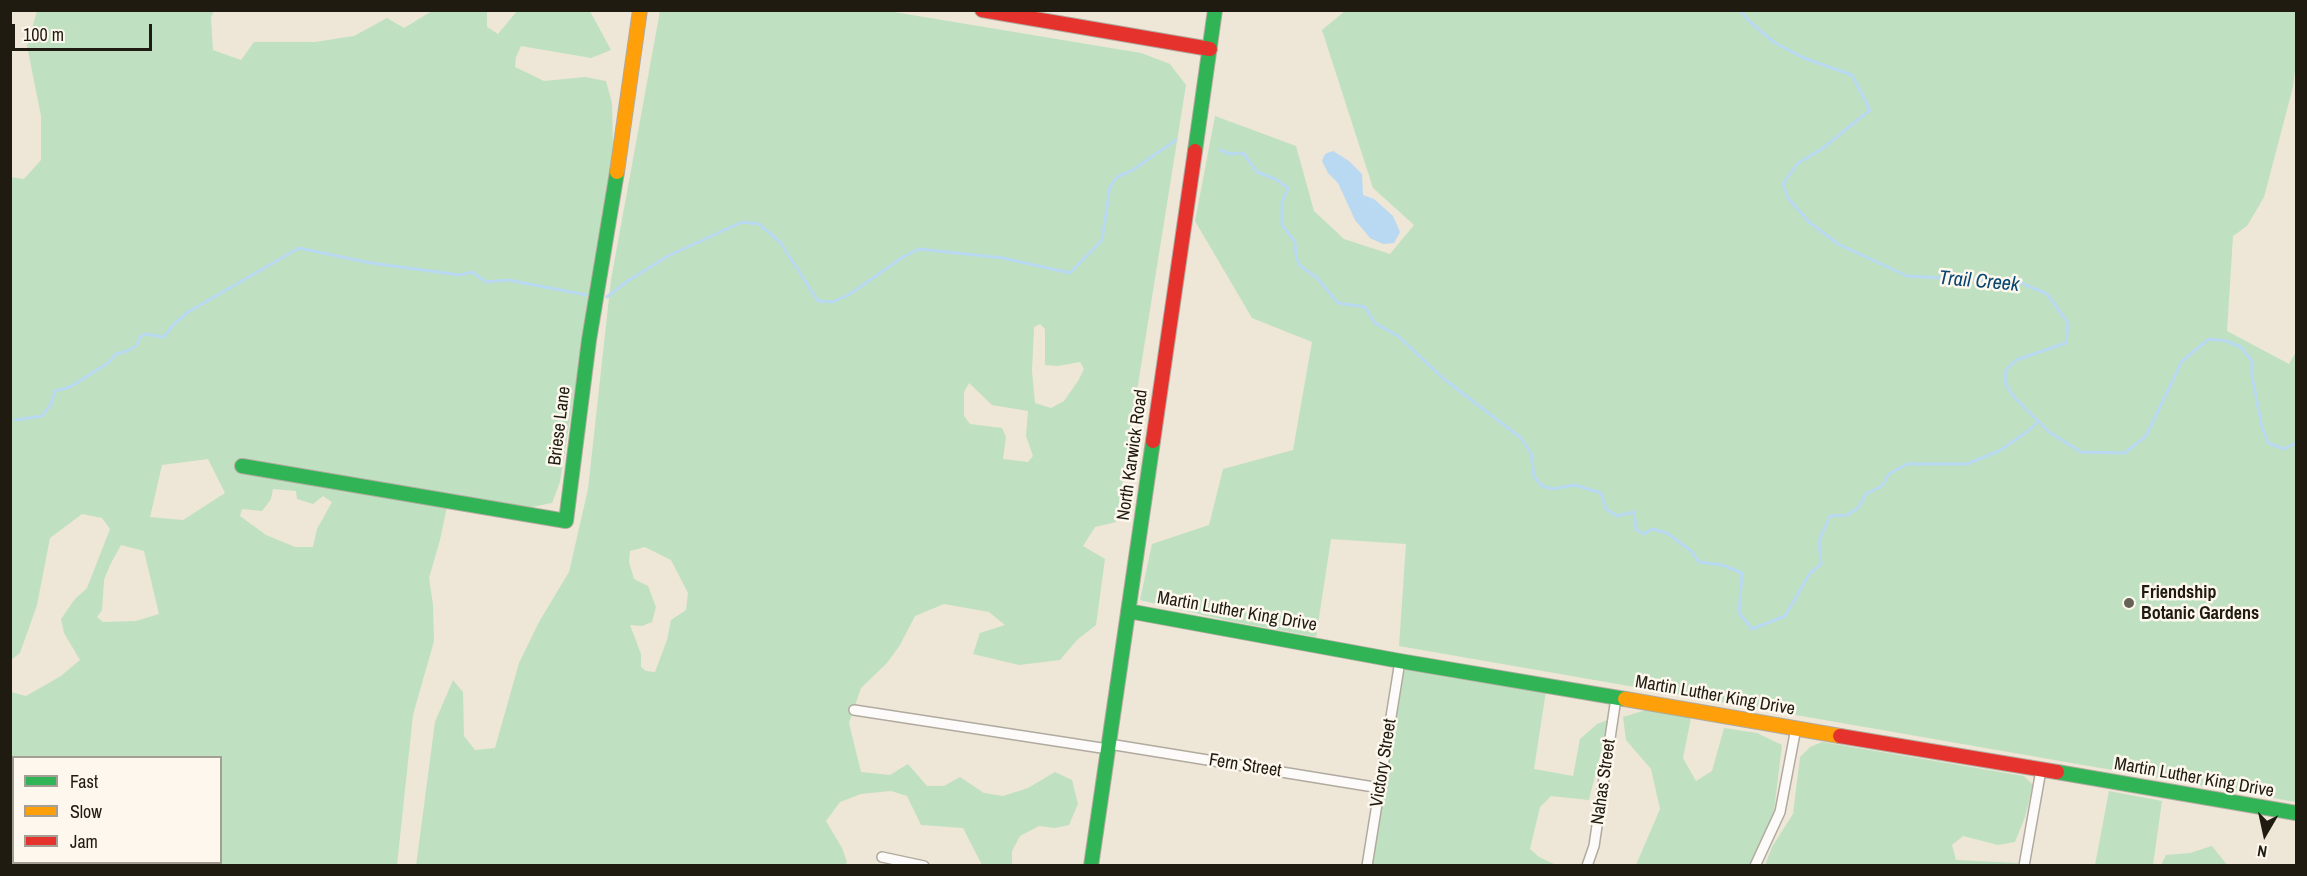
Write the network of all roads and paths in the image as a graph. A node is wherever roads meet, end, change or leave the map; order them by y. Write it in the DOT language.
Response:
graph roads {
  1 [pos="640,10"];
  2 [pos="982,10"];
  3 [pos="1215,10"];
  4 [pos="1210,49"];
  5 [pos="242,466"];
  6 [pos="1128,611"];
  7 [pos="1400,661"];
  8 [pos="1616,698"];
  9 [pos="854,710"];
  10 [pos="1796,728"];
  11 [pos="1109,747"];
  12 [pos="2041,770"];
  13 [pos="1380,789"];
  14 [pos="2296,813"];
  15 [pos="882,857"];
  16 [pos="924,866"];
  17 [pos="1091,866"];
  18 [pos="1367,866"];
  19 [pos="1587,866"];
  20 [pos="1755,866"];
  21 [pos="2024,866"];
  1 -- 5 [label="street, Briese Lane"];
  2 -- 4 [label="street"];
  3 -- 4 [label="street, North Karwick Road"];
  4 -- 6 [label="street, North Karwick Road"];
  6 -- 7 [label="street, Martin Luther King Drive"];
  6 -- 11 [label="street, North Karwick Road"];
  7 -- 8 [label="street, Martin Luther King Drive"];
  7 -- 13 [label="street, Victory Street"];
  8 -- 10 [label="street, Martin Luther King Drive"];
  8 -- 19 [label="street, Nahas Street"];
  9 -- 11 [label="street, Fern Street"];
  10 -- 12 [label="street, Martin Luther King Drive"];
  10 -- 20 [label="street"];
  11 -- 13 [label="street, Fern Street"];
  11 -- 17 [label="street, North Karwick Road"];
  12 -- 14 [label="street, Martin Luther King Drive"];
  12 -- 21 [label="street"];
  13 -- 18 [label="street, Victory Street"];
  15 -- 16 [label="street"];
}
